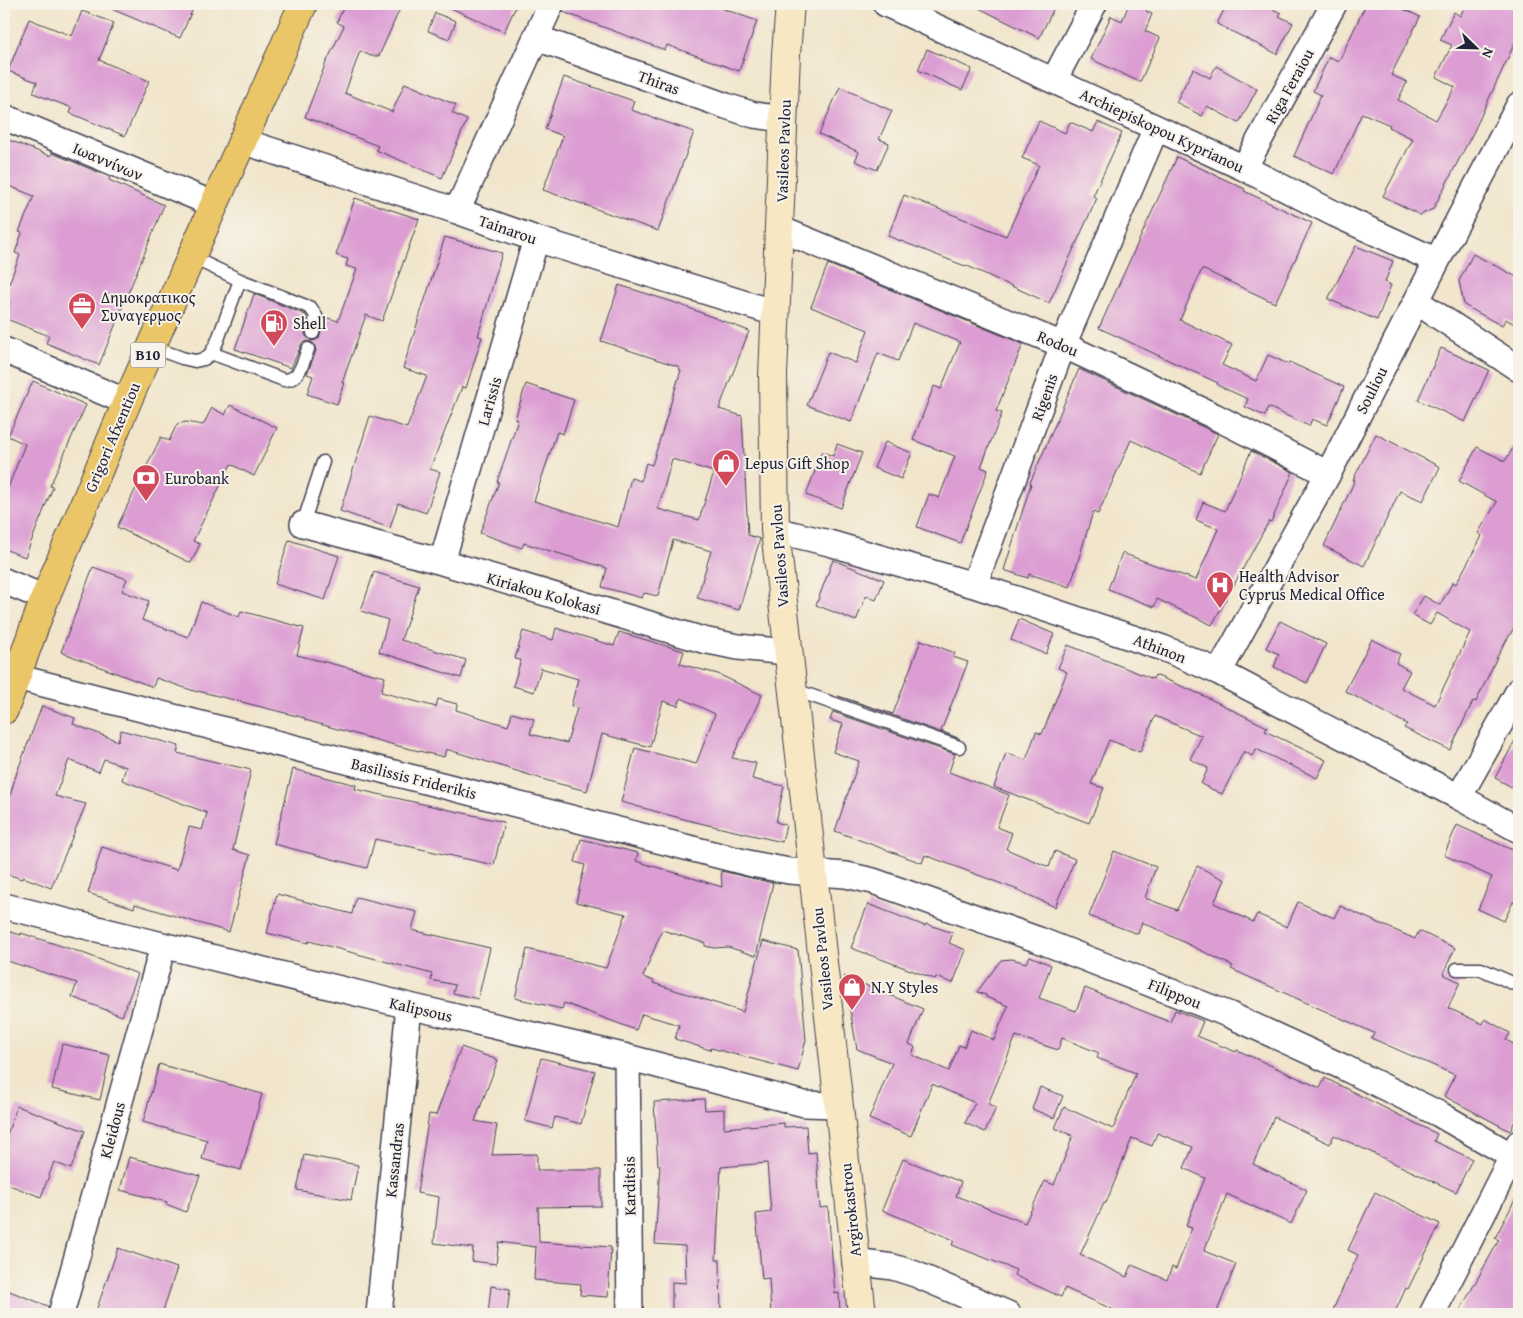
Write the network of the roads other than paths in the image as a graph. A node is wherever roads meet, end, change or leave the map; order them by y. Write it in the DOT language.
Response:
graph roads {
  1 [pos="551,4"];
  2 [pos="790,4"];
  3 [pos="886,4"];
  4 [pos="1094,4"];
  5 [pos="1334,4"];
  6 [pos="298,5"];
  7 [pos="536,38"];
  8 [pos="1054,80"];
  9 [pos="1519,105"];
  10 [pos="4,117"];
  11 [pos="784,119"];
  12 [pos="1156,128"];
  13 [pos="242,141"];
  14 [pos="1244,168"];
  15 [pos="213,204"];
  16 [pos="457,211"];
  17 [pos="780,229"];
  18 [pos="536,240"];
  19 [pos="191,257"];
  20 [pos="1437,261"];
  21 [pos="240,280"];
  22 [pos="1416,302"];
  23 [pos="775,313"];
  24 [pos="313,333"];
  25 [pos="1063,345"];
  26 [pos="152,347"];
  27 [pos="308,349"];
  28 [pos="4,350"];
  29 [pos="212,353"];
  30 [pos="1519,369"];
  31 [pos="127,402"];
  32 [pos="323,462"];
  33 [pos="1328,474"];
  34 [pos="303,524"];
  35 [pos="775,530"];
  36 [pos="442,562"];
  37 [pos="4,581"];
  38 [pos="974,586"];
  39 [pos="45,598"];
  40 [pos="788,652"];
  41 [pos="1219,672"];
  42 [pos="16,677"];
  43 [pos="792,689"];
  44 [pos="1519,690"];
  45 [pos="4,710"];
  46 [pos="959,748"];
  47 [pos="1459,797"];
  48 [pos="1519,830"];
  49 [pos="813,872"];
  50 [pos="4,906"];
  51 [pos="163,946"];
  52 [pos="1457,969"];
  53 [pos="1519,986"];
  54 [pos="409,1006"];
  55 [pos="627,1057"];
  56 [pos="838,1106"];
  57 [pos="1517,1153"];
  58 [pos="855,1262"];
  59 [pos="61,1314"];
  60 [pos="379,1314"];
  61 [pos="630,1314"];
  62 [pos="862,1314"];
  63 [pos="1008,1314"];
  64 [pos="1432,1314"];
  1 -- 7 [label="street"];
  2 -- 11 [label="street, Vasileos Pavlou"];
  3 -- 8 [label="street, Archiepiskopou Kyprianou"];
  4 -- 8 [label="street"];
  5 -- 14 [label="street, Riga Feraiou"];
  6 -- 13 [label="main road, Grigori Afxentiou / B10"];
  7 -- 11 [label="street, Thiras"];
  7 -- 16 [label="street"];
  8 -- 12 [label="street, Archiepiskopou Kyprianou"];
  9 -- 20 [label="street, Souliou"];
  10 -- 15 [label="street, Ιωαννίνων"];
  11 -- 17 [label="street, Vasileos Pavlou"];
  12 -- 14 [label="street, Archiepiskopou Kyprianou"];
  12 -- 25 [label="street, Rigenis"];
  13 -- 15 [label="main road, Grigori Afxentiou / B10"];
  13 -- 16 [label="street, Tainarou"];
  14 -- 20 [label="street, Archiepiskopou Kyprianou"];
  15 -- 19 [label="main road, Grigori Afxentiou / B10"];
  16 -- 18 [label="street, Tainarou"];
  17 -- 23 [label="street, Vasileos Pavlou"];
  17 -- 25 [label="street, Rodou"];
  18 -- 23 [label="street, Tainarou"];
  18 -- 36 [label="street, Larissis"];
  19 -- 21 [label="lane"];
  19 -- 26 [label="main road, Grigori Afxentiou / B10"];
  20 -- 22 [label="street, Souliou"];
  21 -- 24 [label="lane"];
  21 -- 29 [label="lane"];
  22 -- 30 [label="street"];
  22 -- 33 [label="street, Souliou"];
  23 -- 35 [label="street, Vasileos Pavlou"];
  25 -- 33 [label="street, Rodou"];
  25 -- 38 [label="street, Rigenis"];
  26 -- 29 [label="lane"];
  26 -- 31 [label="main road, Grigori Afxentiou / B10"];
  27 -- 29 [label="lane"];
  28 -- 31 [label="street"];
  31 -- 39 [label="main road, Grigori Afxentiou / B10"];
  32 -- 34 [label="lane"];
  33 -- 41 [label="street, Souliou"];
  34 -- 36 [label="street, Kiriakou Kolokasi"];
  35 -- 38 [label="street, Athinon"];
  35 -- 40 [label="street, Vasileos Pavlou"];
  36 -- 40 [label="street, Kiriakou Kolokasi"];
  37 -- 39 [label="street"];
  38 -- 41 [label="street, Athinon"];
  39 -- 42 [label="main road, Grigori Afxentiou / B10"];
  40 -- 43 [label="street, Vasileos Pavlou"];
  41 -- 47 [label="street, Athinon"];
  42 -- 45 [label="main road, Grigori Afxentiou / B10"];
  42 -- 49 [label="street, Basilissis Friderikis"];
  43 -- 46 [label="lane"];
  43 -- 49 [label="street, Vasileos Pavlou"];
  44 -- 47 [label="street"];
  47 -- 48 [label="street, Athinon"];
  49 -- 56 [label="street, Vasileos Pavlou"];
  49 -- 57 [label="street, Filippou"];
  50 -- 51 [label="street, Kalipsous"];
  51 -- 54 [label="street, Kalipsous"];
  51 -- 59 [label="street, Kleidous"];
  52 -- 53 [label="lane"];
  54 -- 55 [label="street, Kalipsous"];
  54 -- 60 [label="street, Kassandras"];
  55 -- 56 [label="street, Kalipsous"];
  55 -- 61 [label="street, Karditsis"];
  56 -- 58 [label="street, Argirokastrou"];
  57 -- 64 [label="street"];
  58 -- 62 [label="street, Argirokastrou"];
  58 -- 63 [label="street"];
}
